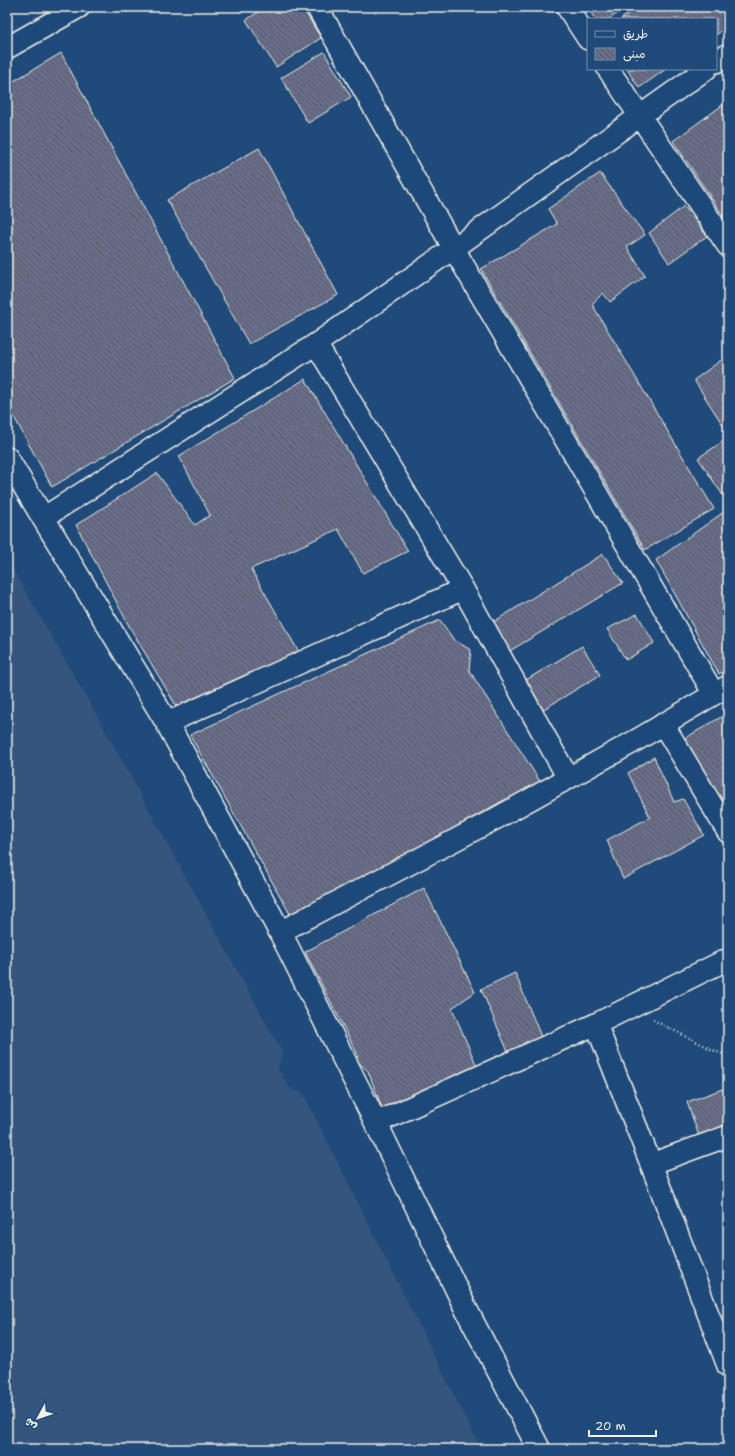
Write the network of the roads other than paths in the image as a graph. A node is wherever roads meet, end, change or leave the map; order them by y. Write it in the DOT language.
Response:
graph roads {
  1 [pos="79,7"];
  2 [pos="317,7"];
  3 [pos="567,7"];
  4 [pos="587,37"];
  5 [pos="7,48"];
  6 [pos="728,54"];
  7 [pos="717,61"];
  8 [pos="609,70"];
  9 [pos="705,70"];
  10 [pos="639,116"];
  11 [pos="728,246"];
  12 [pos="454,249"];
  13 [pos="316,344"];
  14 [pos="7,458"];
  15 [pos="43,518"];
  16 [pos="463,589"];
  17 [pos="721,690"];
  18 [pos="167,723"];
  19 [pos="663,724"];
  20 [pos="568,778"];
  21 [pos="728,832"];
  22 [pos="280,932"];
  23 [pos="728,959"];
  24 [pos="596,1024"];
  25 [pos="376,1123"];
  26 [pos="728,1136"];
  27 [pos="651,1164"];
  28 [pos="728,1366"];
  29 [pos="539,1449"];
  1 -- 5 [label="street"];
  2 -- 12 [label="street"];
  3 -- 4 [label="street"];
  6 -- 7 [label="street"];
  8 -- 10 [label="street"];
  9 -- 10 [label="street"];
  10 -- 11 [label="street"];
  10 -- 12 [label="street"];
  12 -- 13 [label="street"];
  12 -- 17 [label="street"];
  13 -- 15 [label="street"];
  13 -- 16 [label="street"];
  14 -- 15 [label="street"];
  15 -- 18 [label="street"];
  16 -- 18 [label="street"];
  16 -- 20 [label="street"];
  17 -- 19 [label="street"];
  18 -- 22 [label="street"];
  19 -- 20 [label="street"];
  19 -- 21 [label="street"];
  20 -- 22 [label="street"];
  22 -- 25 [label="street"];
  23 -- 24 [label="street"];
  24 -- 25 [label="street"];
  24 -- 27 [label="street"];
  25 -- 29 [label="street"];
  26 -- 27 [label="street"];
  27 -- 28 [label="street"];
}
